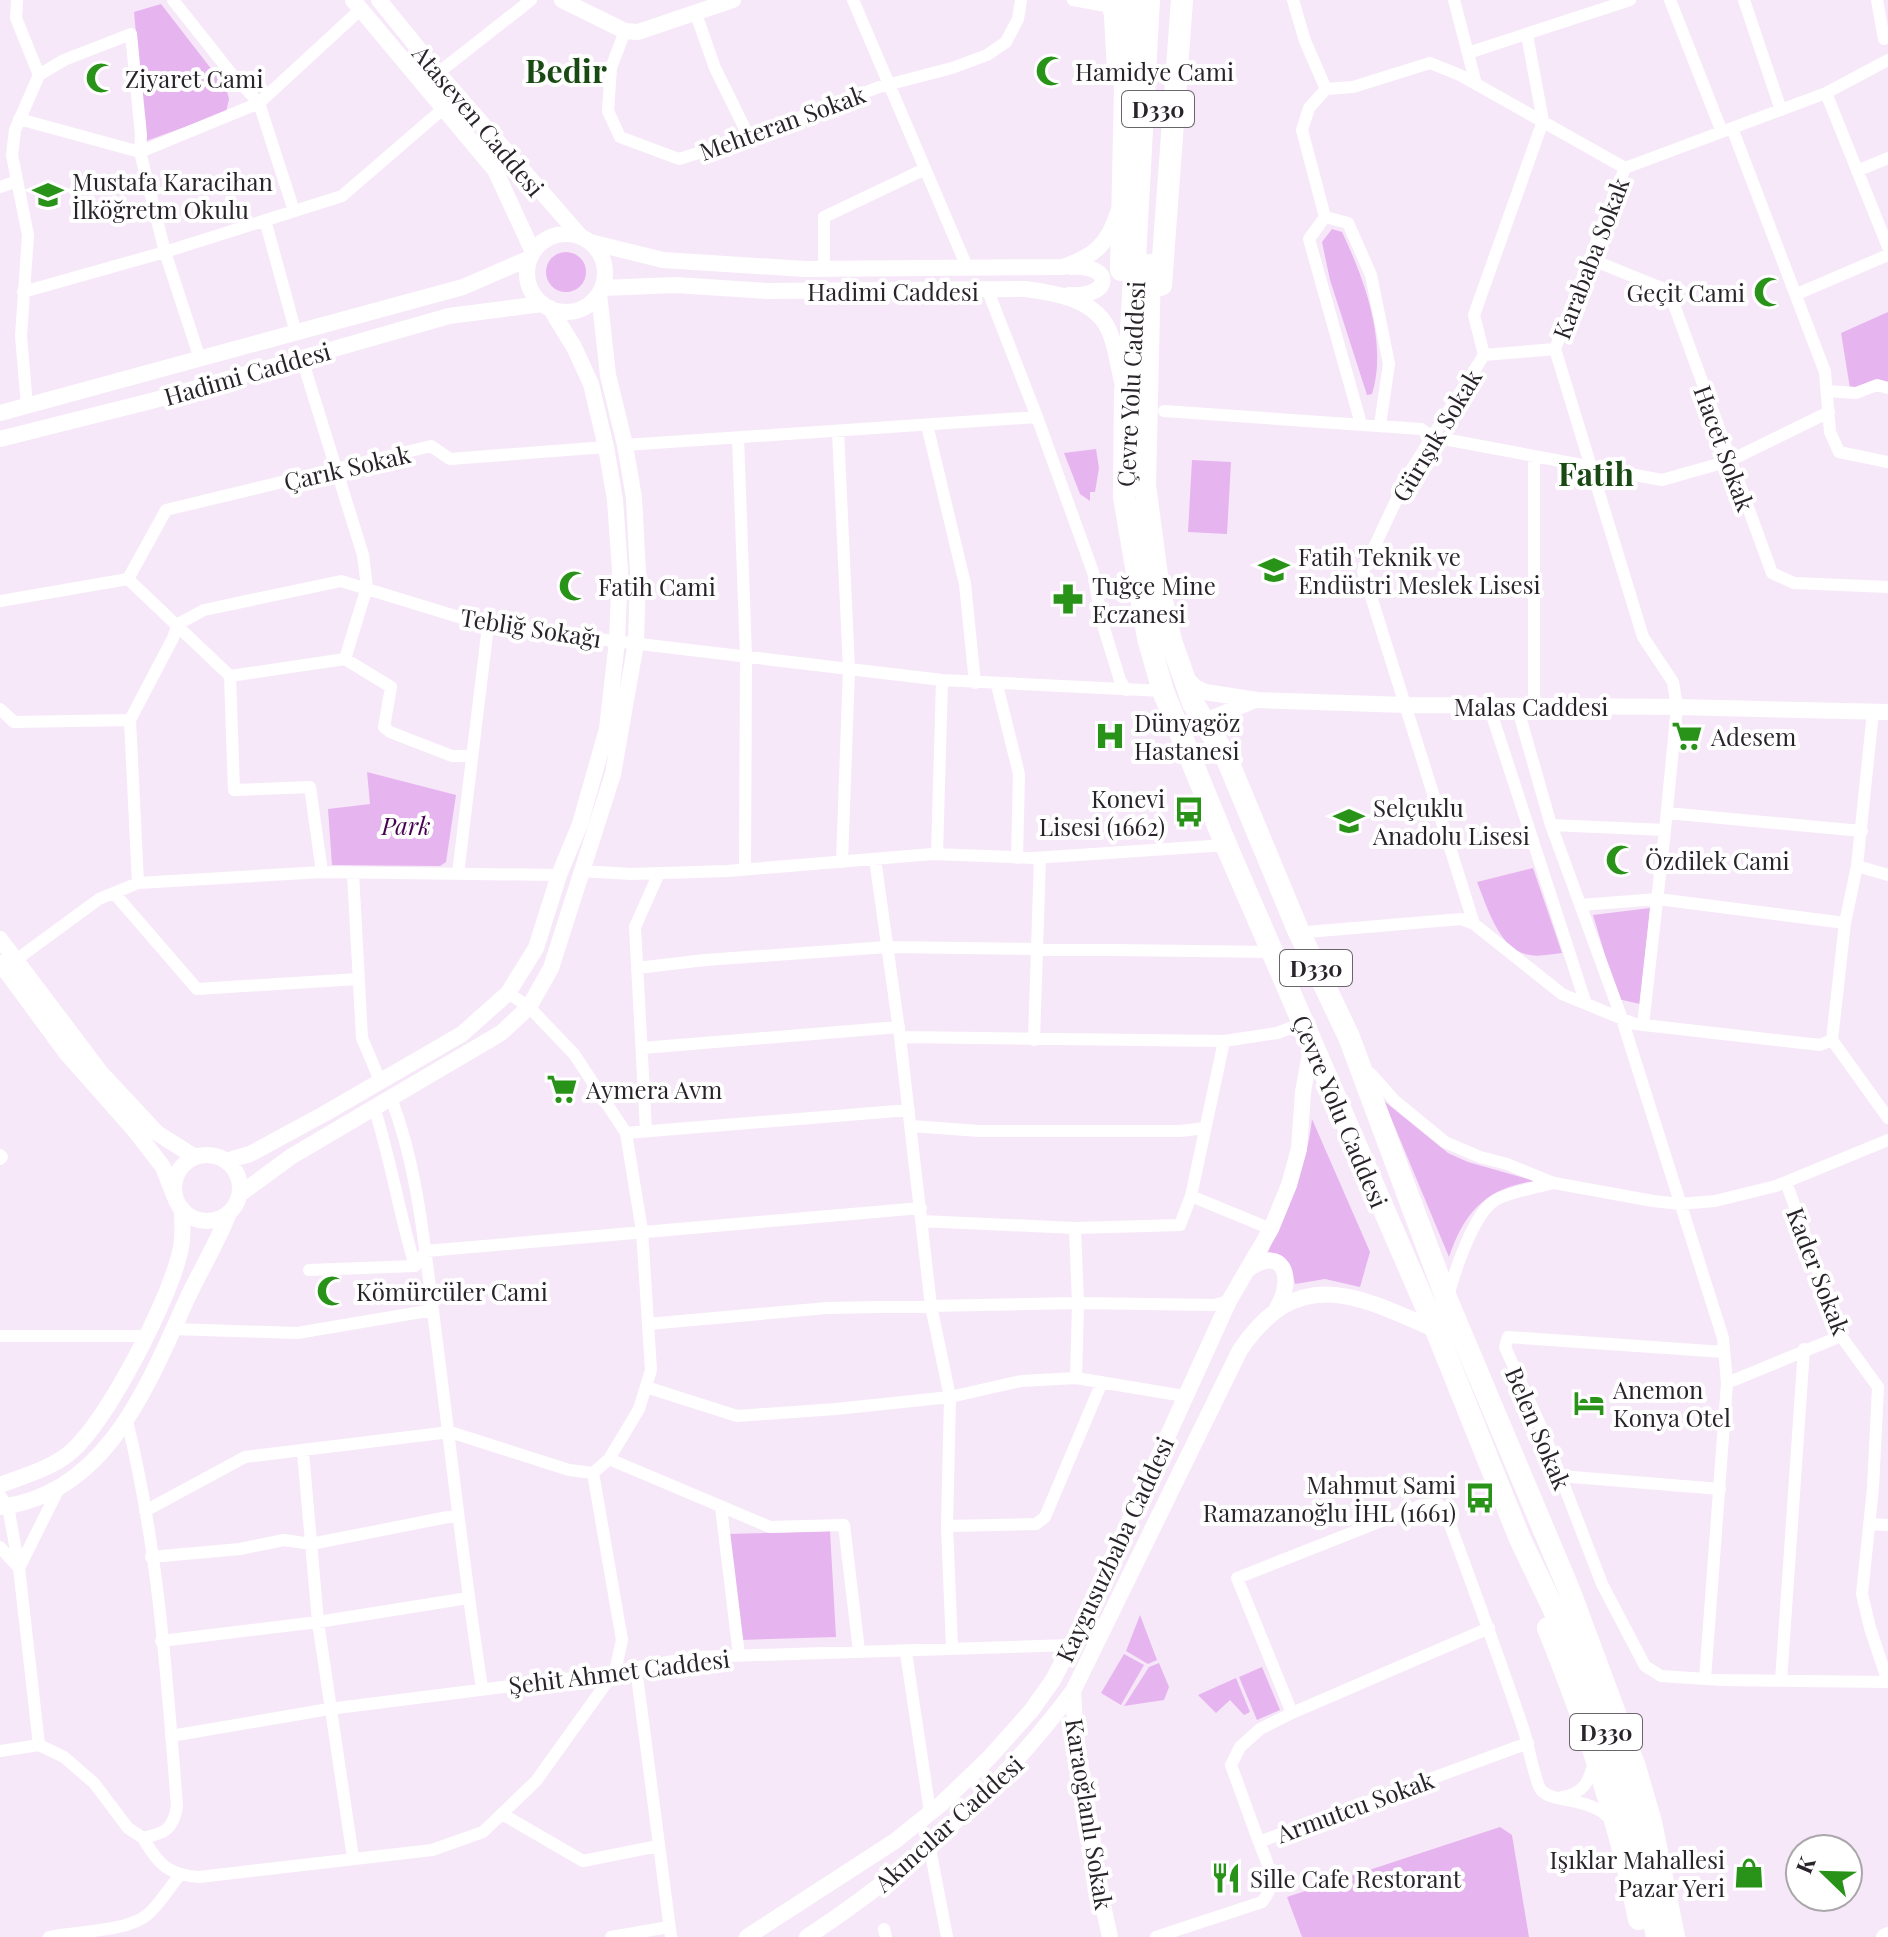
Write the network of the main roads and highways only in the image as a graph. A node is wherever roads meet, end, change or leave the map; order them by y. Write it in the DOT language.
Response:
graph roads {
  1 [pos="379,0"];
  2 [pos="562,0"];
  3 [pos="733,0"];
  4 [pos="1112,0"];
  5 [pos="1130,0"];
  6 [pos="1149,0"];
  7 [pos="1164,0"];
  8 [pos="1182,0"];
  9 [pos="1199,0"];
  10 [pos="357,4"];
  11 [pos="1120,22"];
  12 [pos="1179,53"];
  13 [pos="1136,213"];
  14 [pos="586,240"];
  15 [pos="532,255"];
  16 [pos="1063,267"];
  17 [pos="600,291"];
  18 [pos="1063,294"];
  19 [pos="546,306"];
  20 [pos="1136,390"];
  21 [pos="0,413"];
  22 [pos="0,439"];
  23 [pos="1181,672"];
  24 [pos="1257,700"];
  25 [pos="1880,712"];
  26 [pos="1227,759"];
  27 [pos="0,939"];
  28 [pos="5,966"];
  29 [pos="1308,1033"];
  30 [pos="195,1157"];
  31 [pos="226,1161"];
  32 [pos="240,1194"];
  33 [pos="179,1204"];
  34 [pos="229,1213"];
  35 [pos="1244,1272"];
  36 [pos="1277,1309"];
  37 [pos="1436,1330"];
  38 [pos="0,1485"];
  39 [pos="3,1503"];
  40 [pos="1547,1535"];
  41 [pos="1520,1539"];
  42 [pos="1073,1691"];
  43 [pos="747,1937"];
  44 [pos="807,1937"];
  45 [pos="1110,1937"];
  46 [pos="1643,1937"];
  47 [pos="1657,1937"];
  48 [pos="1674,1937"];
  49 [pos="1689,1937"];
  1 -- 14 [label="main road, Ataseven Caddesi"];
  2 -- 3 [label="main road"];
  4 -- 11 [label="main road"];
  5 -- 11 [label="highway"];
  6 -- 13 [label="highway, D330"];
  7 -- 13 [label="highway, D330"];
  8 -- 12 [label="highway"];
  9 -- 12 [label="highway"];
  10 -- 15 [label="main road"];
  11 -- 13 [label="highway"];
  12 -- 20 [label="highway"];
  13 -- 16 [label="main road, Hadimi Caddesi"];
  13 -- 20 [label="highway, Çevre Yolu Caddesi / D330"];
  13 -- 20 [label="highway"];
  14 -- 15 [label="main road"];
  14 -- 16 [label="main road, Hadimi Caddesi"];
  14 -- 17 [label="main road"];
  15 -- 19 [label="main road"];
  15 -- 21 [label="main road, Hadimi Caddesi"];
  16 -- 18 [label="main road"];
  17 -- 18 [label="main road, Hadimi Caddesi"];
  17 -- 19 [label="main road"];
  17 -- 32 [label="main road"];
  18 -- 20 [label="main road, Hadimi Caddesi"];
  19 -- 22 [label="main road, Hadimi Caddesi"];
  19 -- 31 [label="main road"];
  20 -- 23 [label="highway, Çevre Yolu Caddesi / D330"];
  20 -- 29 [label="highway, Çevre Yolu Caddesi / D330"];
  23 -- 24 [label="main road, Malas Caddesi"];
  23 -- 26 [label="highway, Çevre Yolu Caddesi / D330"];
  24 -- 25 [label="main road, Malas Caddesi"];
  24 -- 26 [label="main road"];
  26 -- 40 [label="highway, Çevre Yolu Caddesi / D330"];
  27 -- 28 [label="main road"];
  28 -- 30 [label="main road"];
  28 -- 33 [label="main road"];
  29 -- 35 [label="main road, Kaygusuzbaba Caddesi"];
  29 -- 37 [label="highway, Çevre Yolu Caddesi / D330"];
  30 -- 31 [label="main road"];
  30 -- 33 [label="main road"];
  31 -- 32 [label="main road"];
  32 -- 34 [label="main road"];
  33 -- 34 [label="main road"];
  33 -- 38 [label="main road"];
  34 -- 39 [label="main road"];
  35 -- 36 [label="main road"];
  35 -- 43 [label="main road, Kaygusuzbaba Caddesi"];
  36 -- 37 [label="main road, Kaygusuzbaba Caddesi"];
  36 -- 42 [label="main road, Kaygusuzbaba Caddesi"];
  37 -- 41 [label="highway, Çevre Yolu Caddesi / D330"];
  40 -- 48 [label="highway, Çevre Yolu Caddesi / D330"];
  40 -- 49 [label="highway"];
  41 -- 46 [label="highway"];
  41 -- 47 [label="highway, Çevre Yolu Caddesi / D330"];
  42 -- 44 [label="main road, Akıncılar Caddesi"];
  42 -- 45 [label="main road, Karaoğlanlı Sokak"];
}
